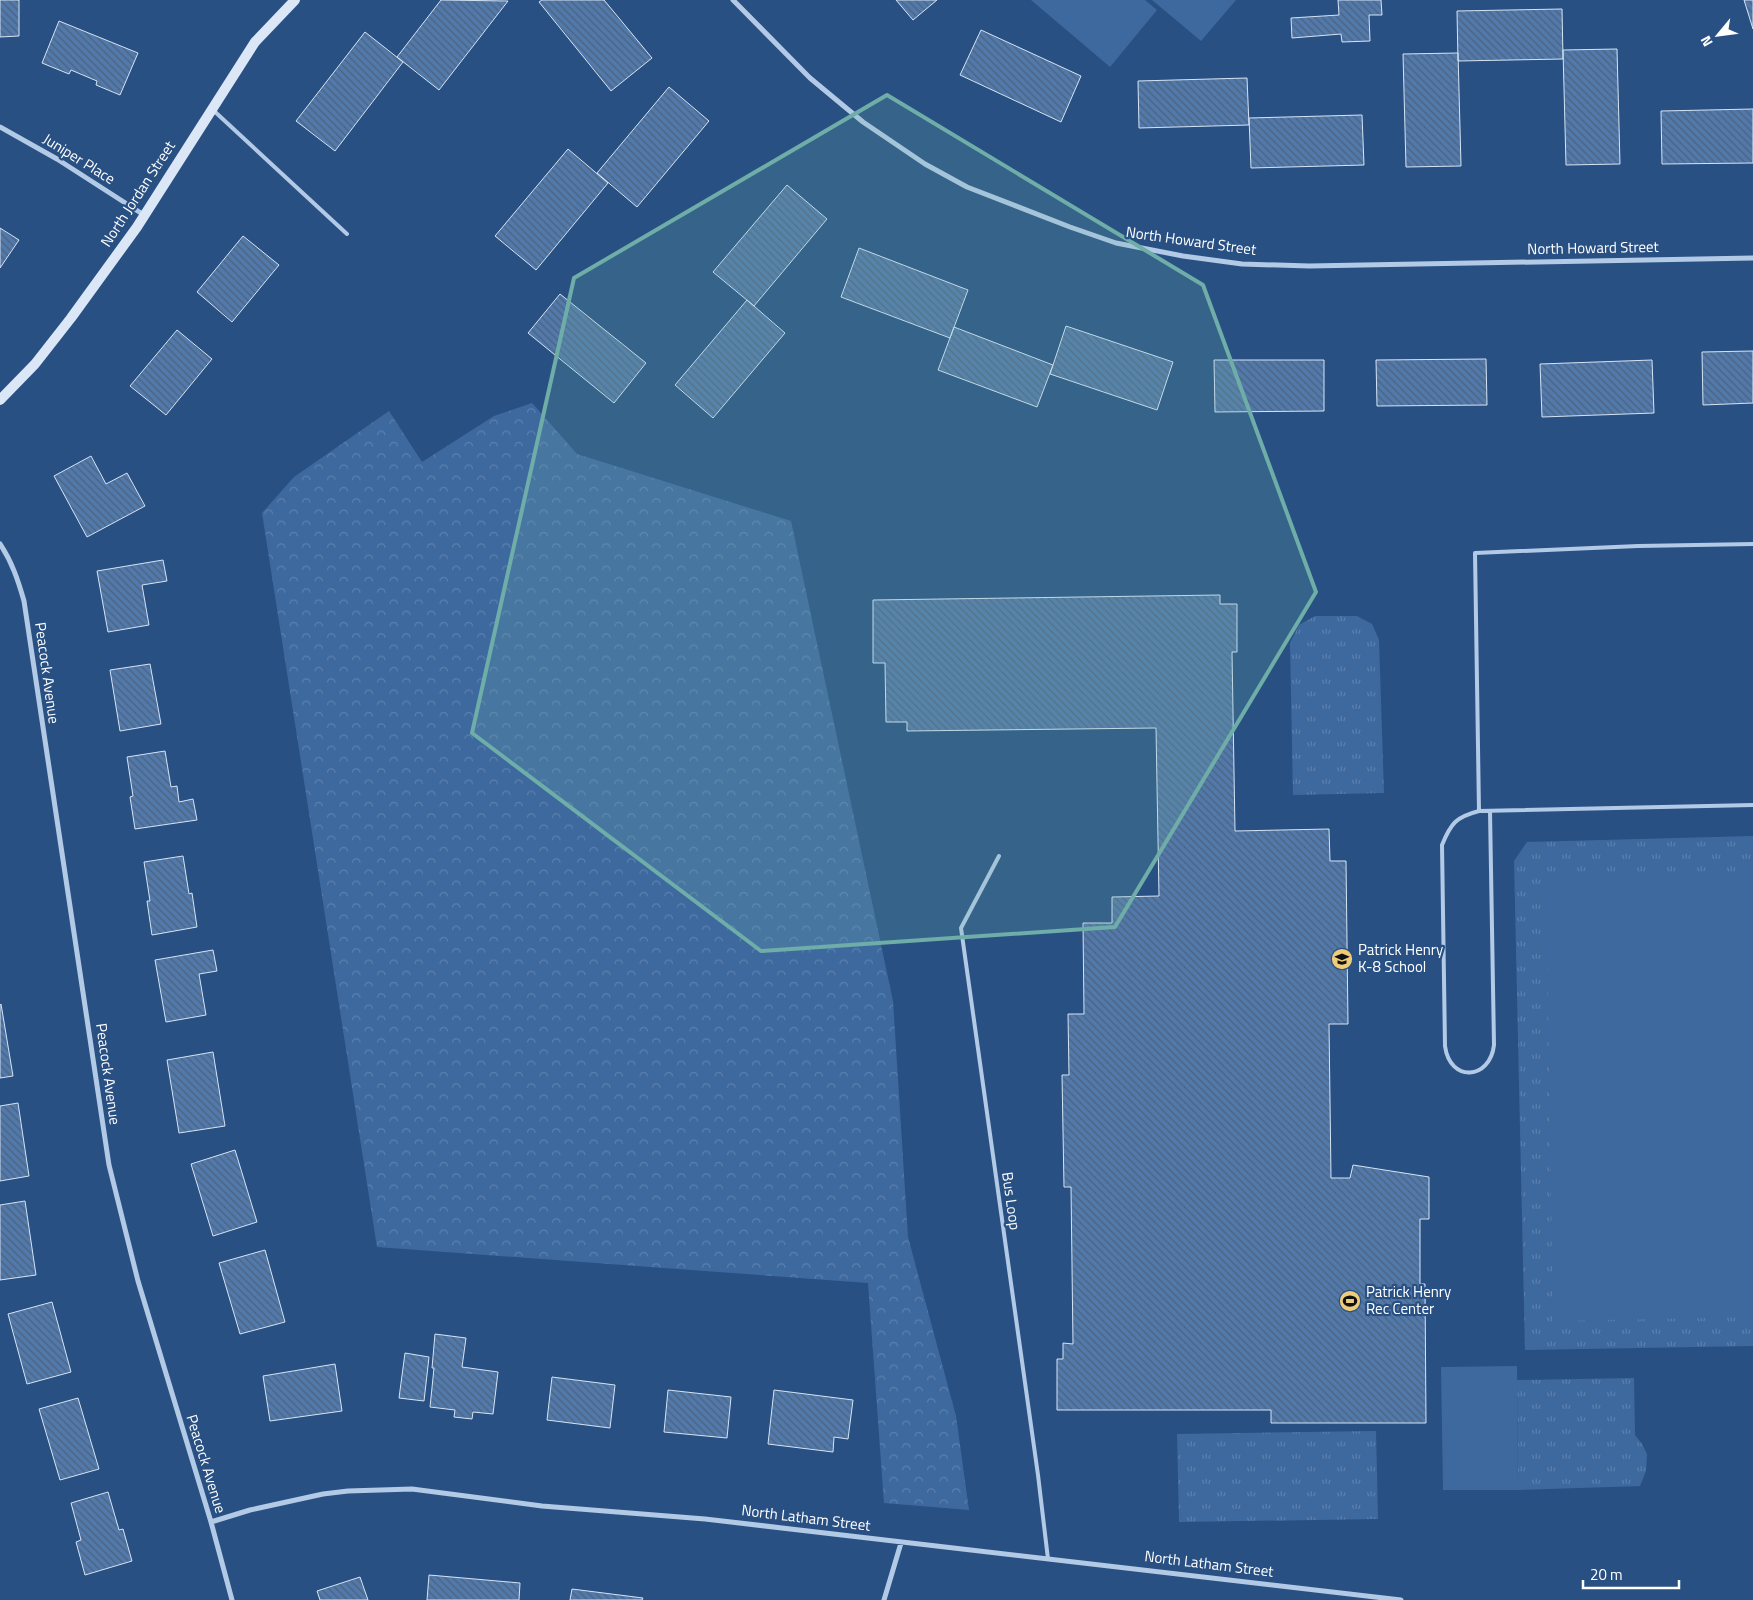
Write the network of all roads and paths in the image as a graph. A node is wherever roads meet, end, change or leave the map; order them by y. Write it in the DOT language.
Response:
graph roads {
  1 [pos="296,0"];
  2 [pos="733,0"];
  3 [pos="211,109"];
  4 [pos="0,127"];
  5 [pos="144,215"];
  6 [pos="347,234"];
  7 [pos="1753,258"];
  8 [pos="0,400"];
  9 [pos="0,544"];
  10 [pos="1753,544"];
  11 [pos="1753,805"];
  12 [pos="1479,811"];
  13 [pos="1490,811"];
  14 [pos="1000,856"];
  15 [pos="210,1522"];
  16 [pos="901,1543"];
  17 [pos="1048,1559"];
  18 [pos="232,1600"];
  19 [pos="884,1600"];
  20 [pos="1401,1600"];
  1 -- 3 [label="street, North Jordan Street"];
  2 -- 7 [label="street, North Howard Street"];
  3 -- 5 [label="street, North Jordan Street"];
  3 -- 6 [label="lane"];
  4 -- 5 [label="street, Juniper Place"];
  5 -- 8 [label="street, North Jordan Street"];
  9 -- 15 [label="street, Peacock Avenue"];
  10 -- 12 [label="lane"];
  11 -- 13 [label="lane"];
  12 -- 13 [label="lane"];
  12 -- 13 [label="lane"];
  14 -- 17 [label="lane, Bus Loop"];
  15 -- 16 [label="street, North Latham Street"];
  15 -- 18 [label="street, Peacock Avenue"];
  16 -- 17 [label="street, North Latham Street"];
  16 -- 19 [label="street"];
  17 -- 20 [label="street, North Latham Street"];
}
